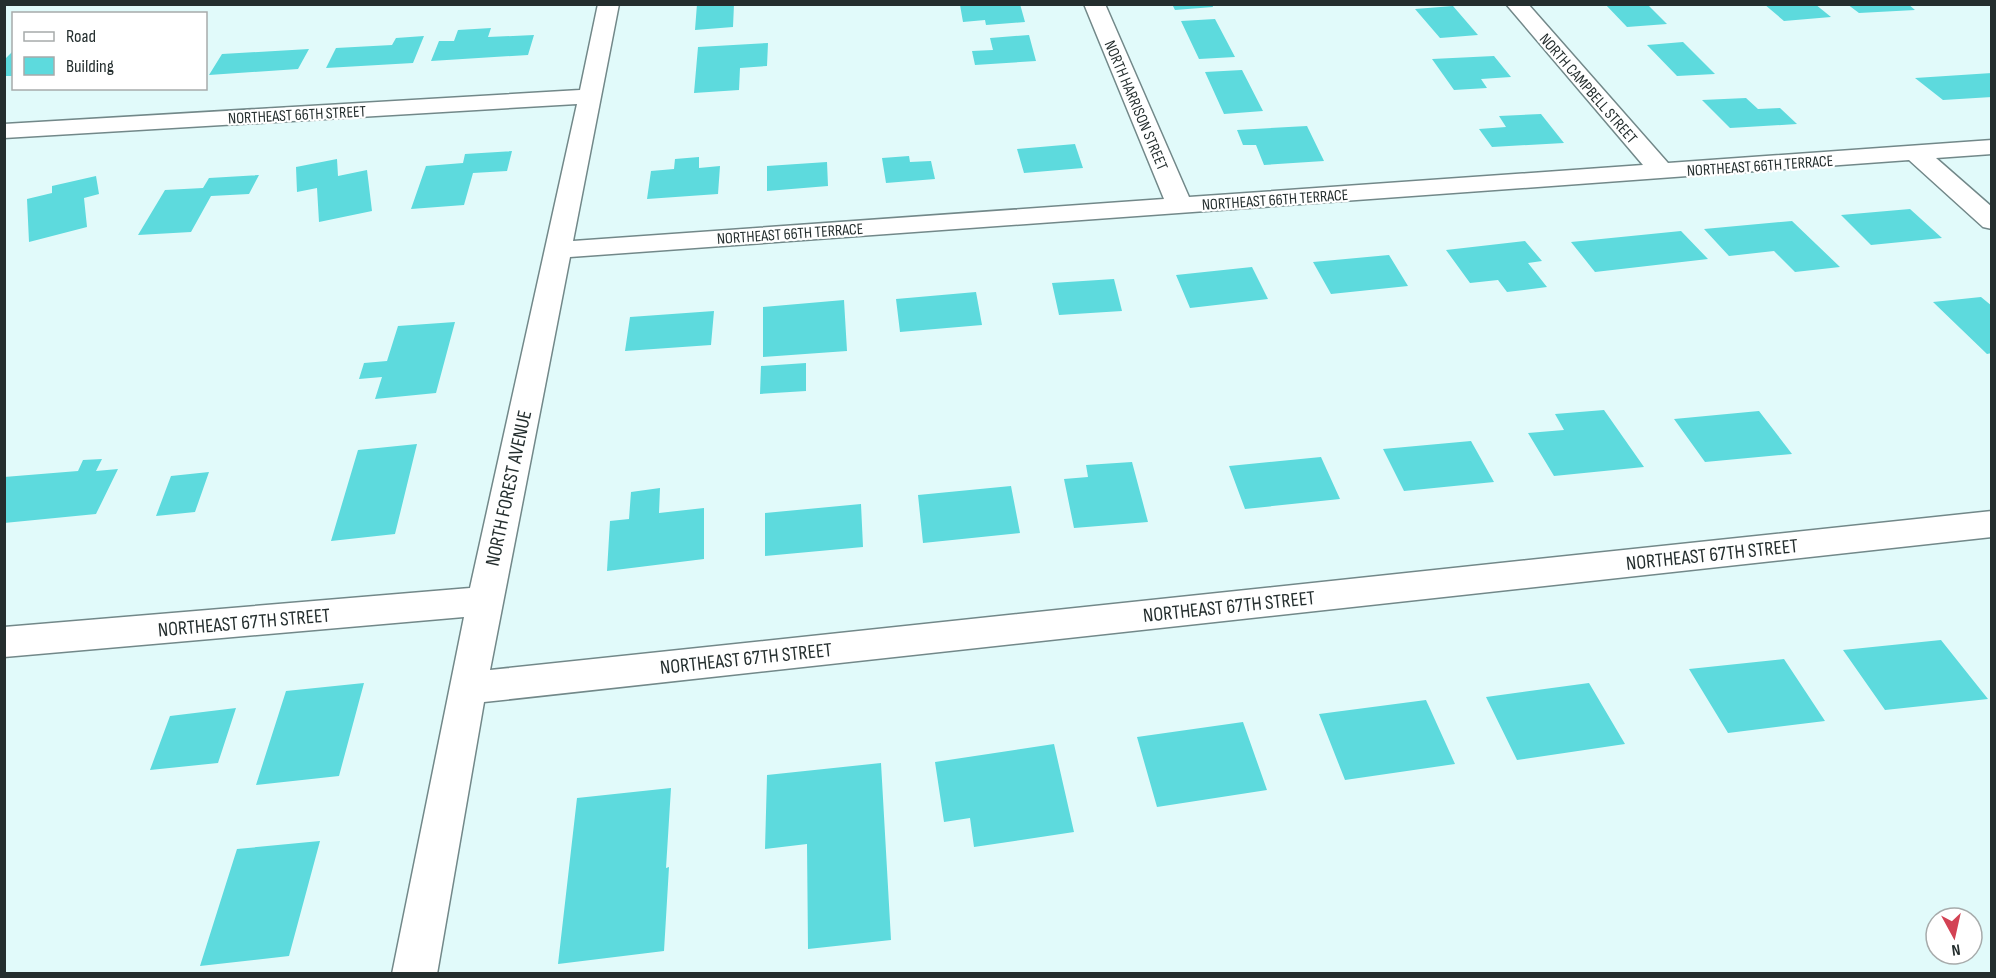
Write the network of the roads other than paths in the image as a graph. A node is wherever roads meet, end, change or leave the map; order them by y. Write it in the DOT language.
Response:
graph roads {
  1 [pos="609,4"];
  2 [pos="1094,4"];
  3 [pos="1516,4"];
  4 [pos="590,96"];
  5 [pos="4,131"];
  6 [pos="1992,147"];
  7 [pos="1916,154"];
  8 [pos="1663,172"];
  9 [pos="1180,206"];
  10 [pos="1992,221"];
  11 [pos="558,250"];
  12 [pos="1992,524"];
  13 [pos="484,601"];
  14 [pos="4,642"];
  15 [pos="466,688"];
  16 [pos="414,974"];
  1 -- 4 [label="street, NORTH FOREST AVENUE"];
  2 -- 9 [label="street, NORTH HARRISON STREET"];
  3 -- 8 [label="street, NORTH CAMPBELL STREET"];
  4 -- 5 [label="street, NORTHEAST 66TH STREET"];
  4 -- 11 [label="street, NORTH FOREST AVENUE"];
  6 -- 7 [label="street, NORTHEAST 66TH TERRACE"];
  7 -- 8 [label="street, NORTHEAST 66TH TERRACE"];
  7 -- 10 [label="street"];
  8 -- 9 [label="street, NORTHEAST 66TH TERRACE"];
  9 -- 11 [label="street, NORTHEAST 66TH TERRACE"];
  11 -- 13 [label="street, NORTH FOREST AVENUE"];
  12 -- 15 [label="street, NORTHEAST 67TH STREET"];
  13 -- 14 [label="street, NORTHEAST 67TH STREET"];
  13 -- 15 [label="street, NORTH FOREST AVENUE"];
  15 -- 16 [label="street, NORTH FOREST AVENUE"];
}
